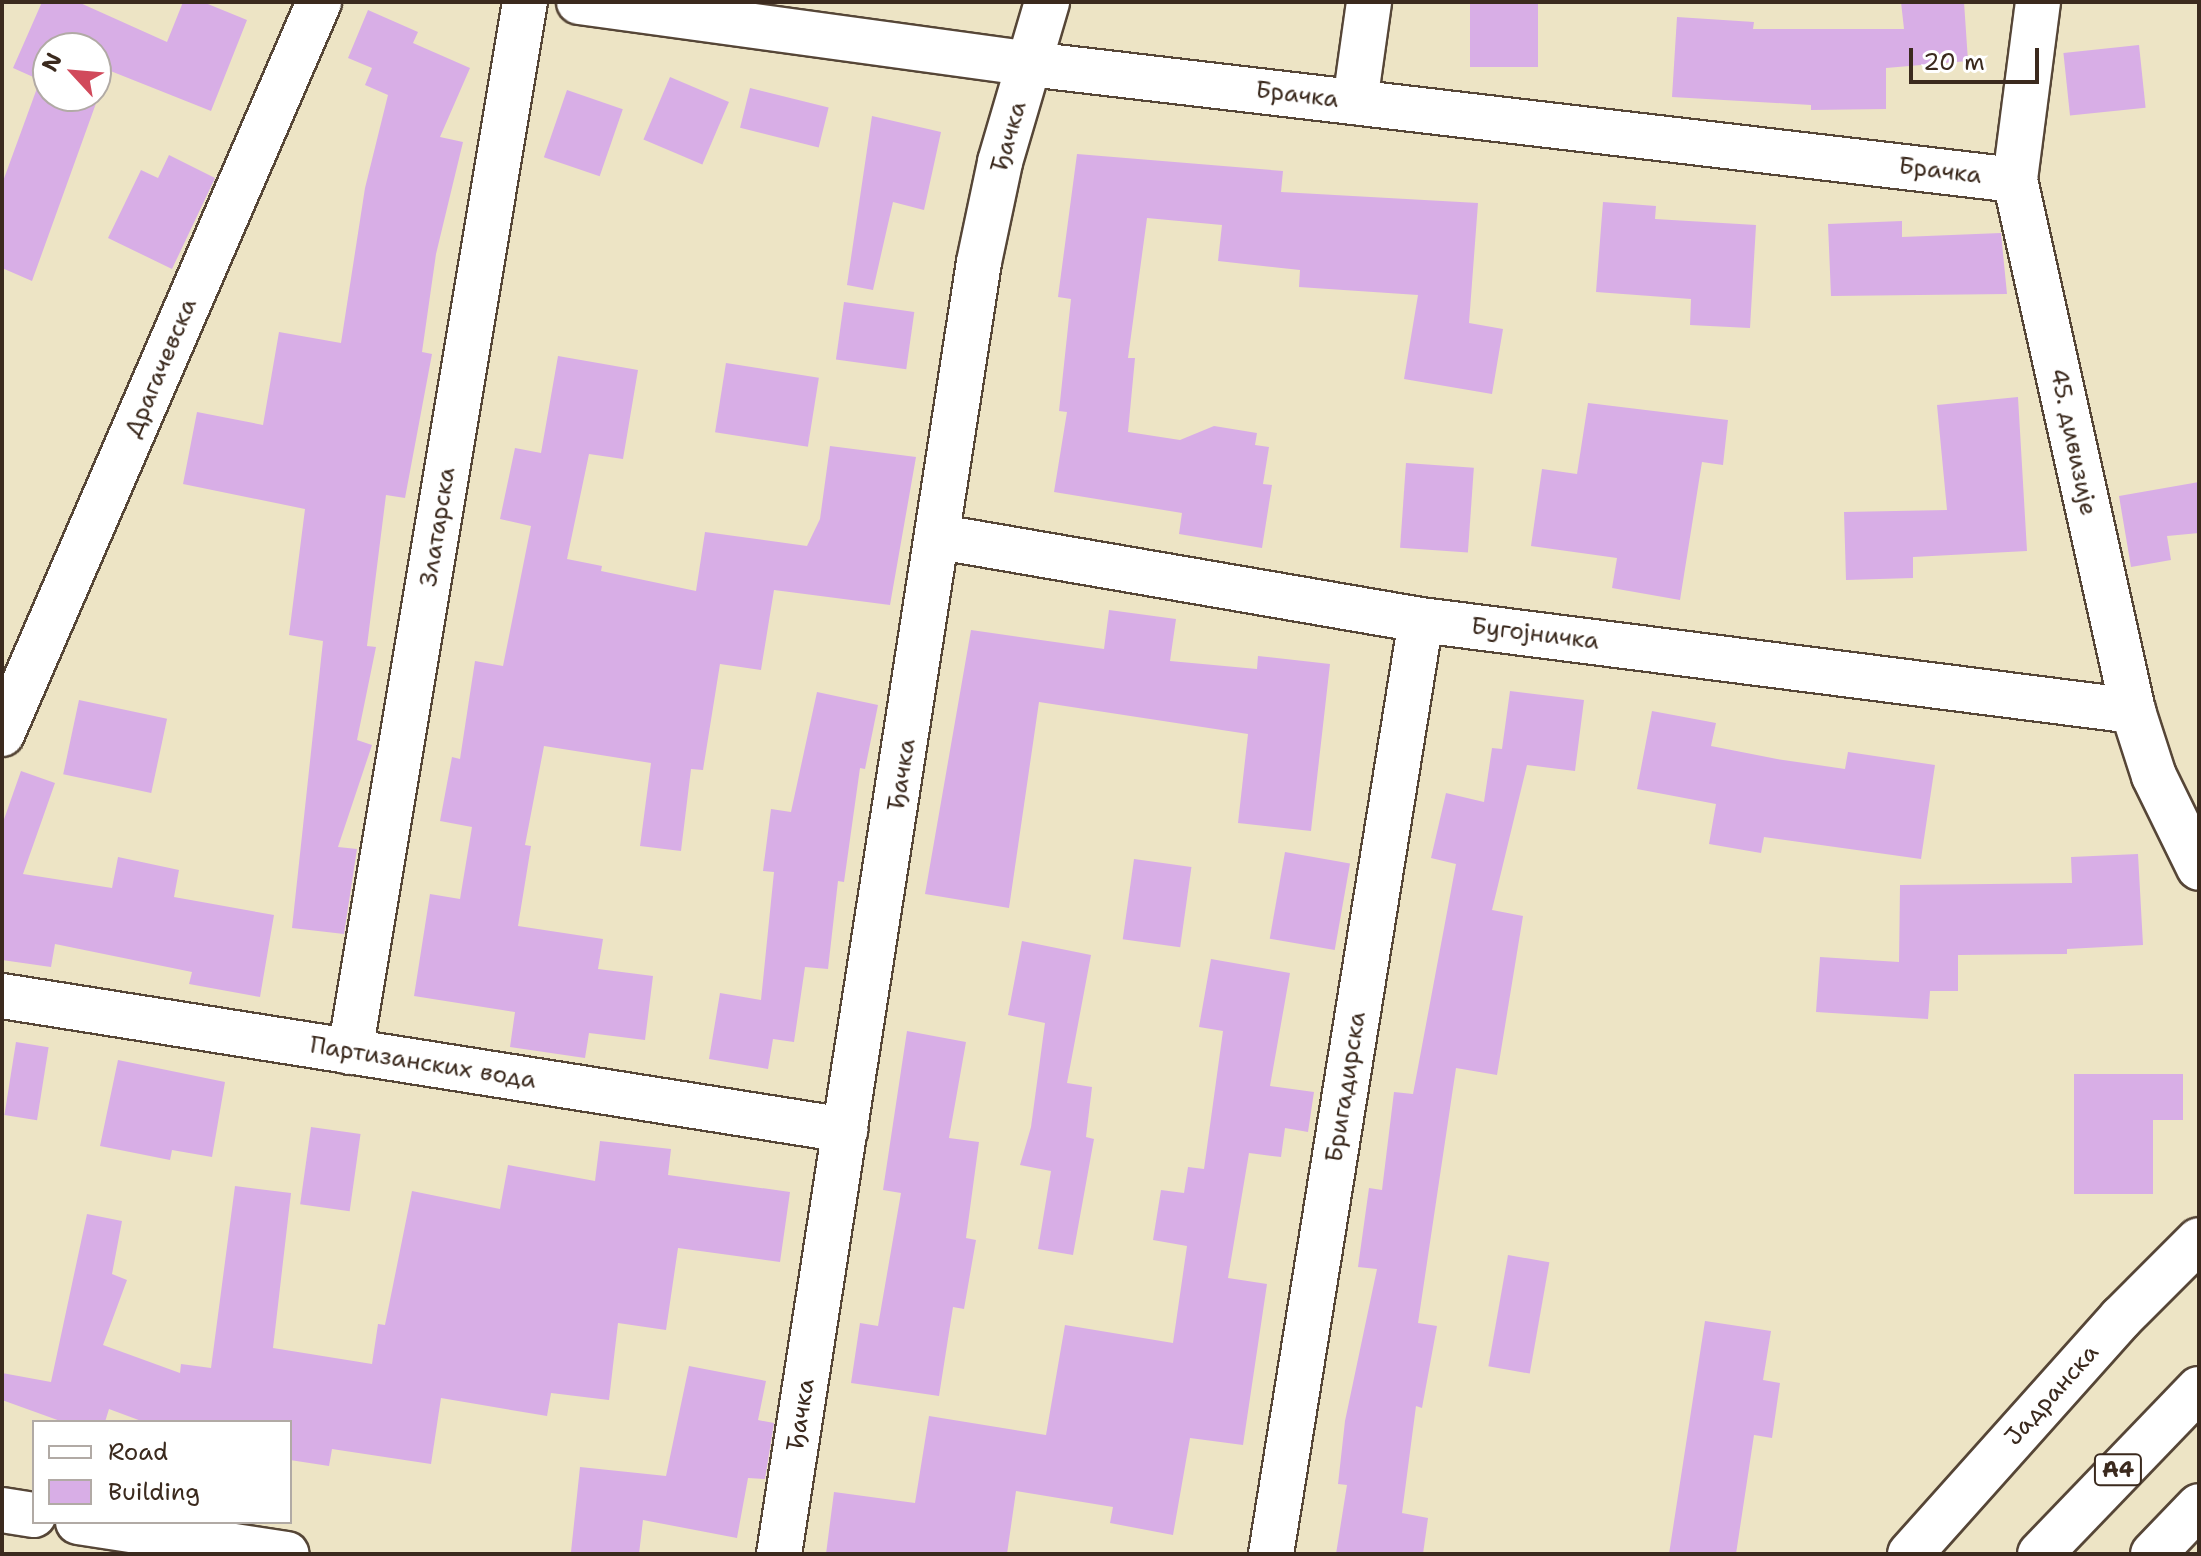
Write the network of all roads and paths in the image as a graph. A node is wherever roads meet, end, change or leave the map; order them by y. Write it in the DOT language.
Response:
graph roads {
  1 [pos="319,2"];
  2 [pos="525,2"];
  3 [pos="579,2"];
  4 [pos="1047,2"];
  5 [pos="1369,2"];
  6 [pos="2038,2"];
  7 [pos="1030,64"];
  8 [pos="1355,102"];
  9 [pos="2015,180"];
  10 [pos="940,537"];
  11 [pos="1421,620"];
  12 [pos="2133,711"];
  13 [pos="2,734"];
  14 [pos="2199,868"];
  15 [pos="2,996"];
  16 [pos="350,1052"];
  17 [pos="845,1130"];
  18 [pos="2199,1240"];
  19 [pos="2199,1389"];
  20 [pos="2199,1506"];
  21 [pos="2,1510"];
  22 [pos="32,1515"];
  23 [pos="91,1524"];
  24 [pos="287,1554"];
  25 [pos="779,1554"];
  26 [pos="1271,1554"];
  27 [pos="1910,1554"];
  28 [pos="2040,1554"];
  29 [pos="2153,1554"];
  1 -- 13 [label="main road, Драгачевска"];
  2 -- 16 [label="main road, Златарска"];
  3 -- 7 [label="main road, Брачка"];
  4 -- 7 [label="main road, Ђачка"];
  5 -- 8 [label="main road"];
  6 -- 9 [label="main road, 45. дивизије"];
  7 -- 8 [label="main road, Брачка"];
  7 -- 10 [label="main road, Ђачка"];
  8 -- 9 [label="main road, Брачка"];
  9 -- 12 [label="main road, 45. дивизије"];
  10 -- 11 [label="main road, Бугојничка"];
  10 -- 17 [label="main road, Ђачка"];
  11 -- 12 [label="main road, Бугојничка"];
  11 -- 26 [label="main road, Бригадирска"];
  12 -- 14 [label="main road, 45. дивизије"];
  15 -- 16 [label="main road, Партизанских вода"];
  16 -- 17 [label="main road, Партизанских вода"];
  17 -- 25 [label="main road, Ђачка"];
  18 -- 27 [label="main road, Јадранска"];
  19 -- 28 [label="main road, A4"];
  20 -- 29 [label="main road"];
  21 -- 22 [label="main road"];
  23 -- 24 [label="main road"];
}
